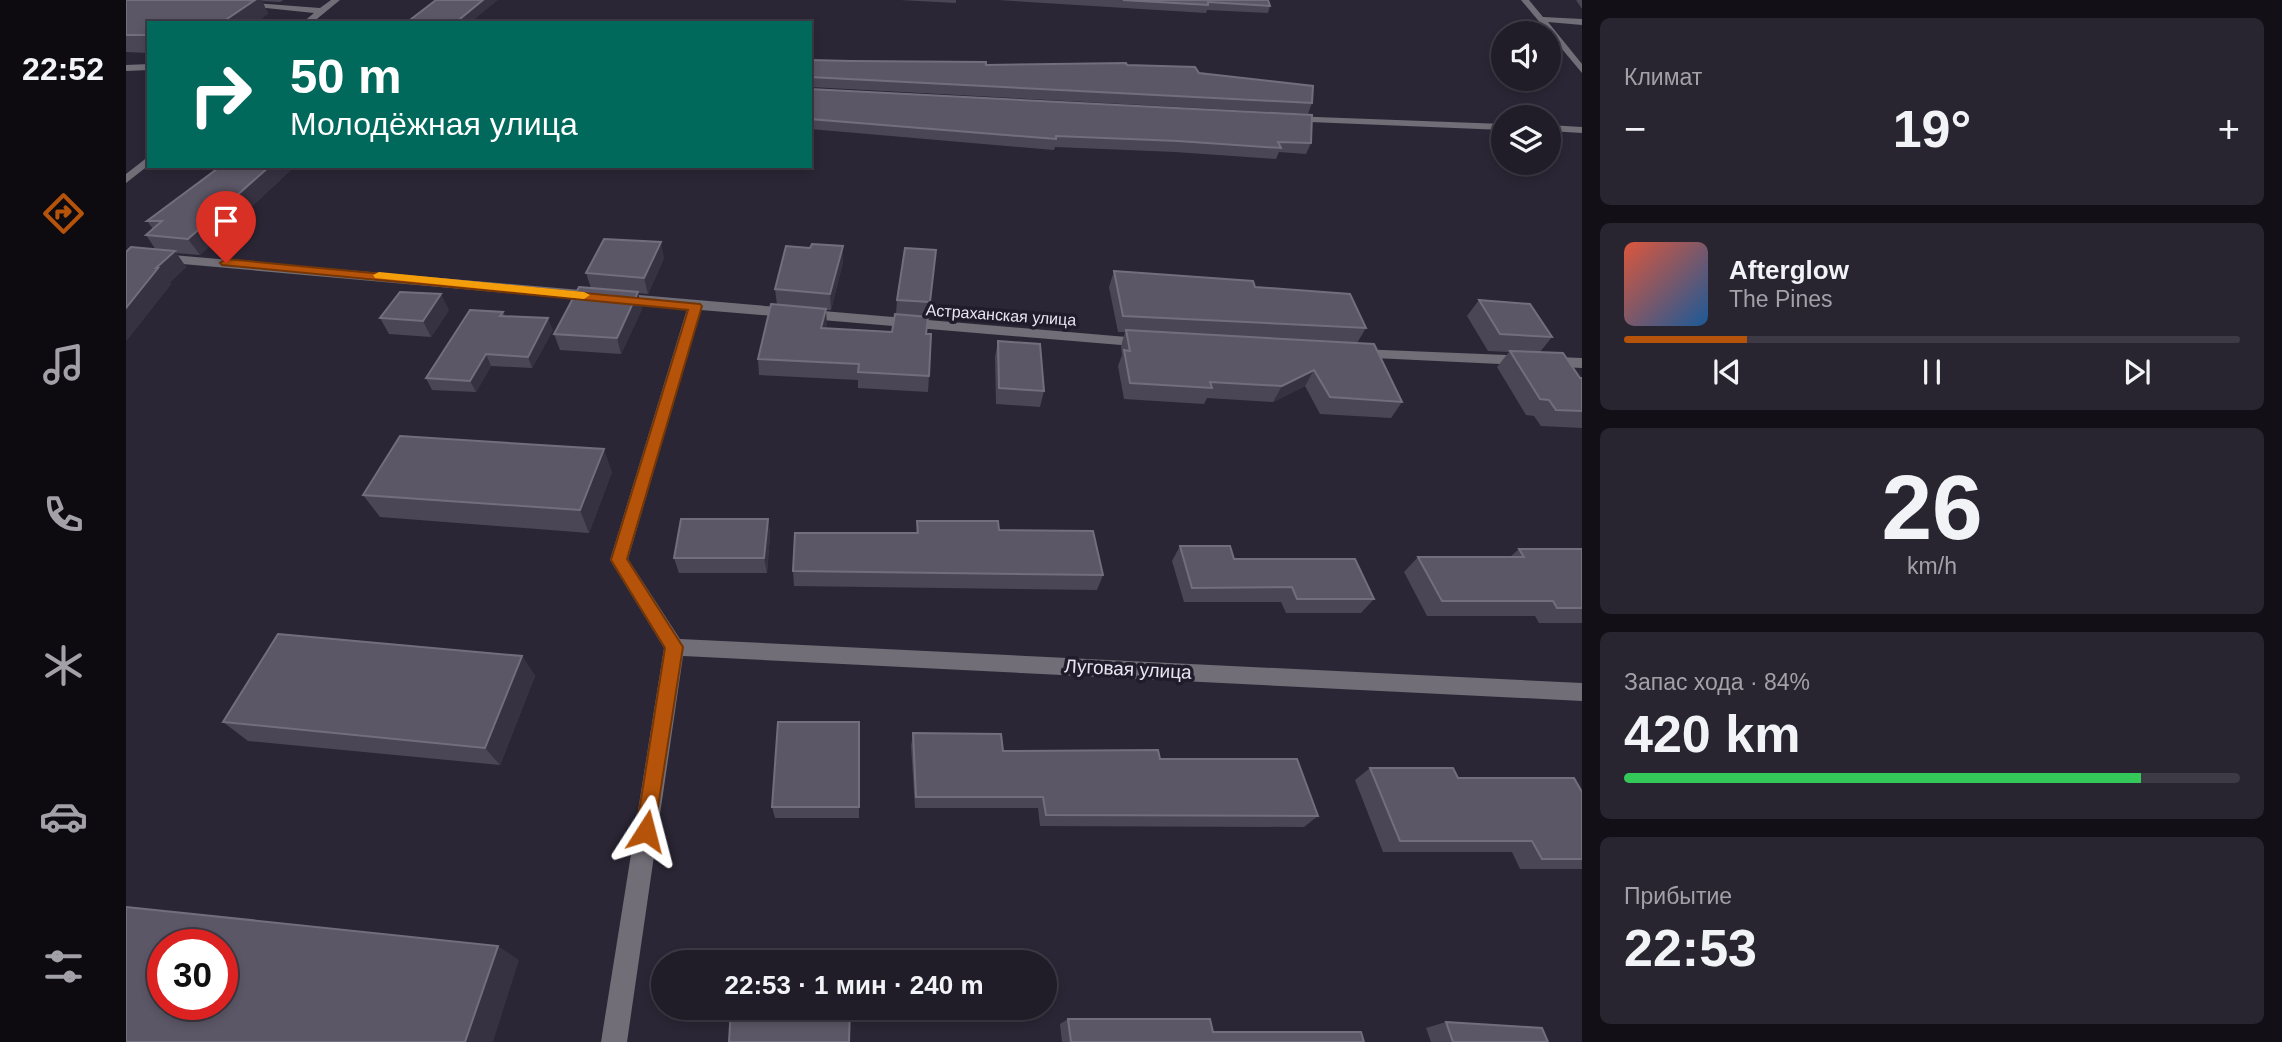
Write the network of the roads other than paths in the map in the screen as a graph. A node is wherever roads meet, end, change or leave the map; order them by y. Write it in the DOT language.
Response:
graph roads {
  1 [pos="336,0"];
  2 [pos="1525,0"];
  3 [pos="236,5"];
  4 [pos="321,11"];
  5 [pos="1541,19"];
  6 [pos="308,21"];
  7 [pos="1582,22"];
  8 [pos="147,67"];
  9 [pos="126,68"];
  10 [pos="1582,70"];
  11 [pos="1279,118"];
  12 [pos="1491,127"];
  13 [pos="1561,129"];
  14 [pos="1582,130"];
  15 [pos="147,161"];
  16 [pos="126,180"];
  17 [pos="126,255"];
  18 [pos="695,306"];
  19 [pos="1161,344"];
  20 [pos="1339,353"];
  21 [pos="1582,363"];
  22 [pos="674,647"];
  23 [pos="1582,692"];
  24 [pos="614,1042"];
  1 -- 4 [label="street"];
  2 -- 5 [label="street"];
  3 -- 4 [label="street"];
  4 -- 6 [label="street"];
  5 -- 7 [label="street"];
  5 -- 10 [label="street"];
  8 -- 9 [label="street"];
  11 -- 12 [label="street"];
  13 -- 14 [label="street"];
  15 -- 16 [label="street"];
  17 -- 18 [label="street, Астраханская улица"];
  18 -- 19 [label="street, Астраханская улица"];
  18 -- 22 [label="street"];
  20 -- 21 [label="street"];
  22 -- 23 [label="street, Луговая улица"];
  22 -- 24 [label="street"];
}
